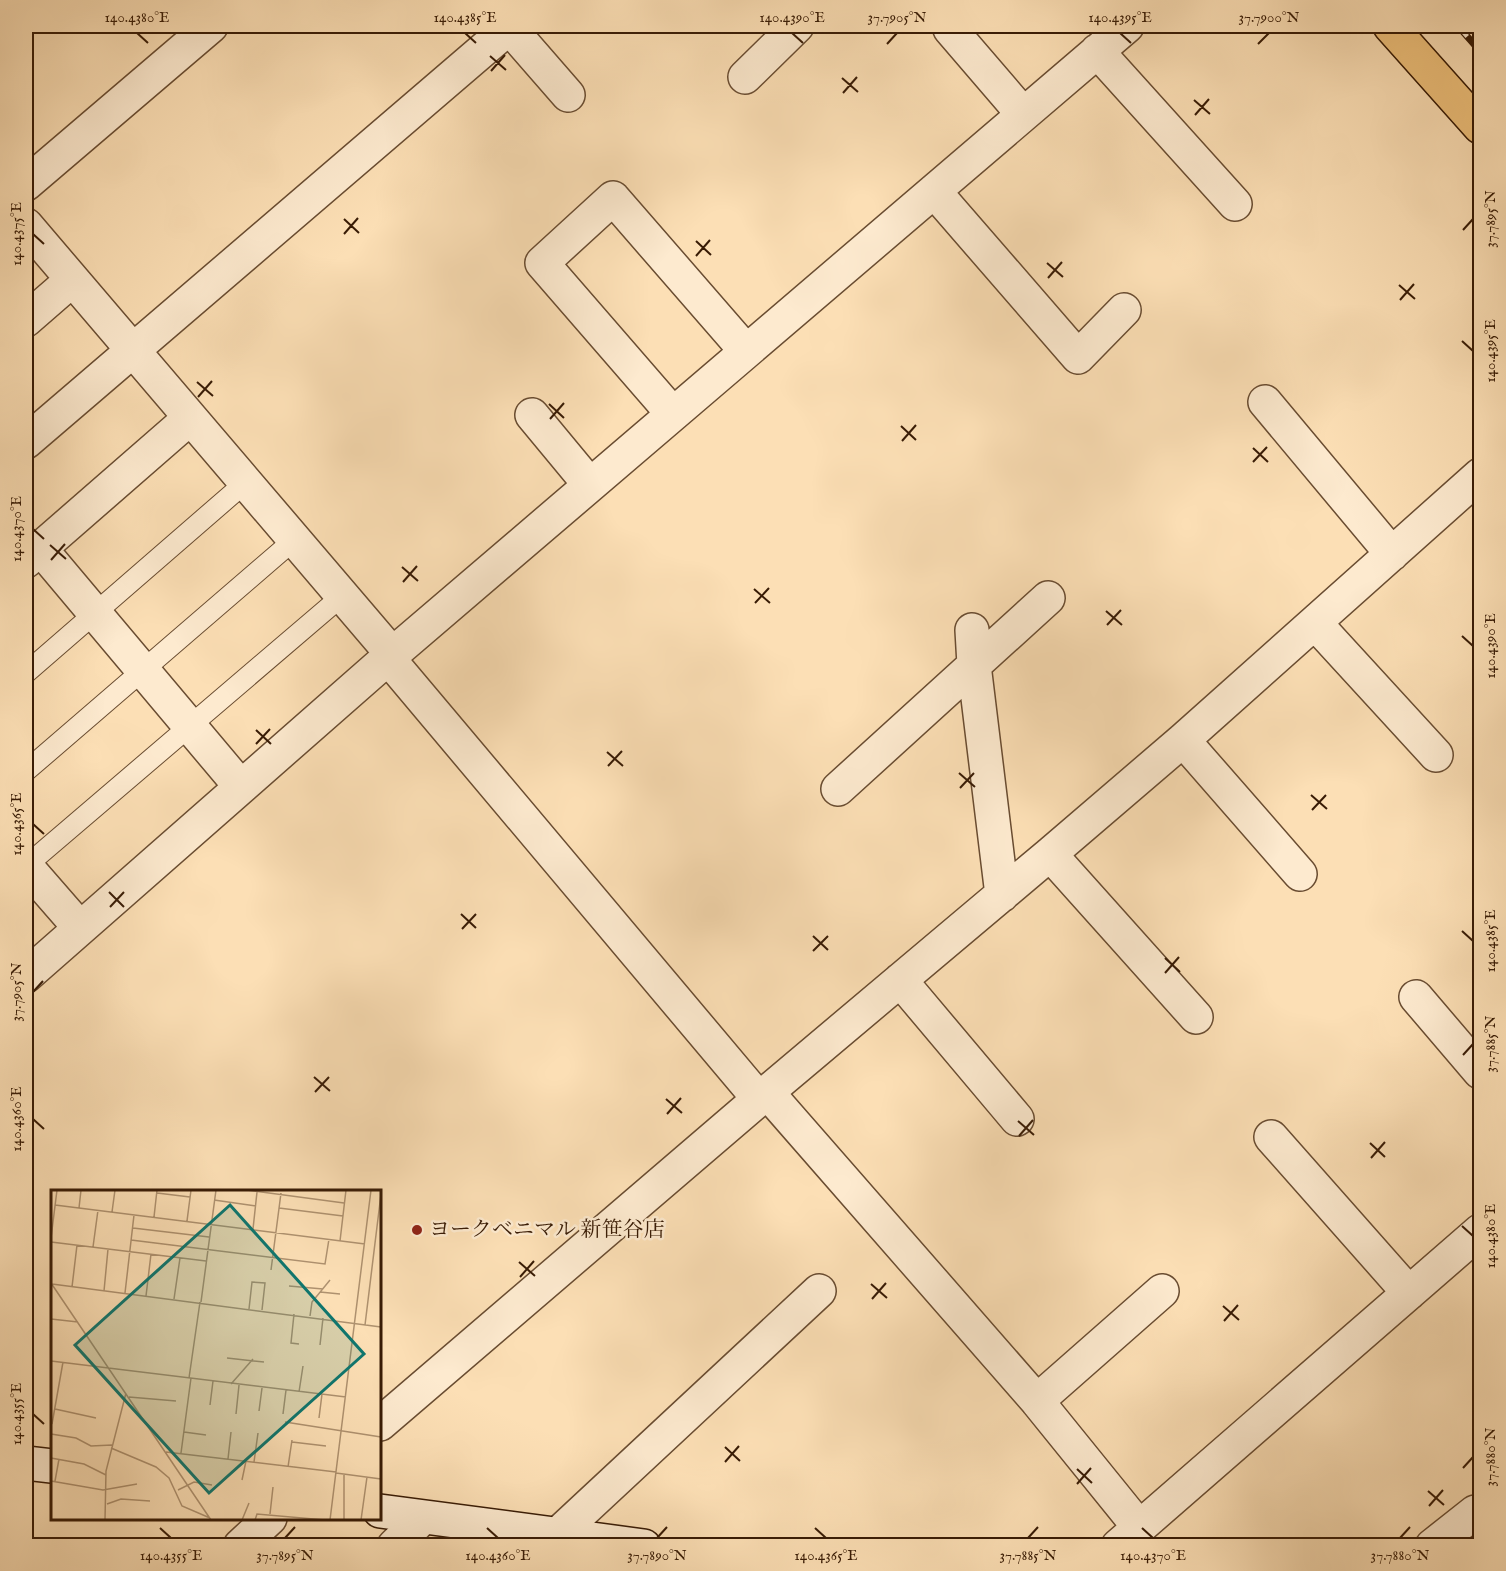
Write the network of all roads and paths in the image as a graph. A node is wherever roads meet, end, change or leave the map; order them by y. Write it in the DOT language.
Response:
graph roads {
  1 [pos="211,26"];
  2 [pos="510,26"];
  3 [pos="797,26"];
  4 [pos="949,26"];
  5 [pos="1127,26"];
  6 [pos="1390,26"];
  7 [pos="1097,51"];
  8 [pos="745,78"];
  9 [pos="568,95"];
  10 [pos="1023,114"];
  11 [pos="1477,116"];
  12 [pos="26,184"];
  13 [pos="934,191"];
  14 [pos="1234,204"];
  15 [pos="26,225"];
  16 [pos="72,279"];
  17 [pos="1124,310"];
  18 [pos="26,320"];
  19 [pos="132,350"];
  20 [pos="746,351"];
  21 [pos="1264,402"];
  22 [pos="673,414"];
  23 [pos="532,415"];
  24 [pos="190,418"];
  25 [pos="26,442"];
  26 [pos="1480,475"];
  27 [pos="246,482"];
  28 [pos="590,485"];
  29 [pos="294,540"];
  30 [pos="33,554"];
  31 [pos="1392,554"];
  32 [pos="342,596"];
  33 [pos="1048,598"];
  34 [pos="95,613"];
  35 [pos="1314,622"];
  36 [pos="972,630"];
  37 [pos="391,656"];
  38 [pos="974,665"];
  39 [pos="142,669"];
  40 [pos="26,673"];
  41 [pos="191,727"];
  42 [pos="1183,740"];
  43 [pos="1436,755"];
  44 [pos="26,771"];
  45 [pos="242,786"];
  46 [pos="838,789"];
  47 [pos="1050,854"];
  48 [pos="26,866"];
  49 [pos="1300,874"];
  50 [pos="1002,895"];
  51 [pos="80,928"];
  52 [pos="26,976"];
  53 [pos="900,980"];
  54 [pos="1416,997"];
  55 [pos="1196,1017"];
  56 [pos="1480,1072"];
  57 [pos="763,1096"];
  58 [pos="1017,1119"];
  59 [pos="1271,1137"];
  60 [pos="1480,1231"];
  61 [pos="819,1291"];
  62 [pos="1162,1291"];
  63 [pos="1409,1293"];
  64 [pos="1036,1401"];
  65 [pos="381,1423"];
  66 [pos="26,1463"];
  67 [pos="51,1466"];
  68 [pos="381,1511"];
  69 [pos="1475,1512"];
  70 [pos="422,1518"];
  71 [pos="268,1520"];
  72 [pos="540,1536"];
  73 [pos="1129,1536"];
  74 [pos="240,1545"];
  75 [pos="394,1545"];
  76 [pos="644,1545"];
  77 [pos="1432,1545"];
  1 -- 12 [label="street"];
  2 -- 9 [label="street"];
  2 -- 19 [label="street"];
  3 -- 8 [label="street"];
  4 -- 10 [label="street"];
  5 -- 7 [label="street"];
  6 -- 11 [label="main road"];
  7 -- 10 [label="street"];
  7 -- 14 [label="street"];
  10 -- 13 [label="street"];
  13 -- 17 [label="street"];
  13 -- 20 [label="street"];
  15 -- 16 [label="street"];
  16 -- 18 [label="street"];
  16 -- 19 [label="street"];
  19 -- 24 [label="street"];
  19 -- 25 [label="street"];
  20 -- 22 [label="street"];
  20 -- 22 [label="street"];
  21 -- 31 [label="street"];
  22 -- 28 [label="street"];
  23 -- 28 [label="street"];
  24 -- 27 [label="street"];
  24 -- 30 [label="street"];
  26 -- 31 [label="street"];
  27 -- 29 [label="street"];
  27 -- 34 [label="lane"];
  28 -- 37 [label="street"];
  29 -- 32 [label="street"];
  29 -- 39 [label="lane"];
  30 -- 34 [label="street"];
  31 -- 35 [label="street"];
  32 -- 37 [label="street"];
  32 -- 41 [label="lane"];
  33 -- 38 [label="street"];
  34 -- 39 [label="street"];
  34 -- 40 [label="lane"];
  35 -- 42 [label="street"];
  35 -- 43 [label="street"];
  36 -- 38 [label="street"];
  37 -- 45 [label="street"];
  37 -- 57 [label="street"];
  38 -- 46 [label="street"];
  38 -- 50 [label="street"];
  39 -- 41 [label="street"];
  39 -- 44 [label="lane"];
  41 -- 45 [label="street"];
  41 -- 48 [label="lane"];
  42 -- 47 [label="street"];
  42 -- 49 [label="street"];
  45 -- 51 [label="street"];
  47 -- 50 [label="street"];
  47 -- 55 [label="street"];
  48 -- 51 [label="street"];
  50 -- 53 [label="street"];
  51 -- 52 [label="street"];
  53 -- 57 [label="street"];
  53 -- 58 [label="street"];
  54 -- 56 [label="street"];
  57 -- 64 [label="street"];
  57 -- 65 [label="street"];
  59 -- 63 [label="street"];
  60 -- 63 [label="street"];
  61 -- 72 [label="street"];
  62 -- 64 [label="street"];
  63 -- 73 [label="street"];
  64 -- 73 [label="street"];
  66 -- 67 [label="street"];
  68 -- 70 [label="street"];
  69 -- 77 [label="street"];
  70 -- 72 [label="street"];
  70 -- 75 [label="street"];
  71 -- 74 [label="street"];
  72 -- 76 [label="street"];
}
